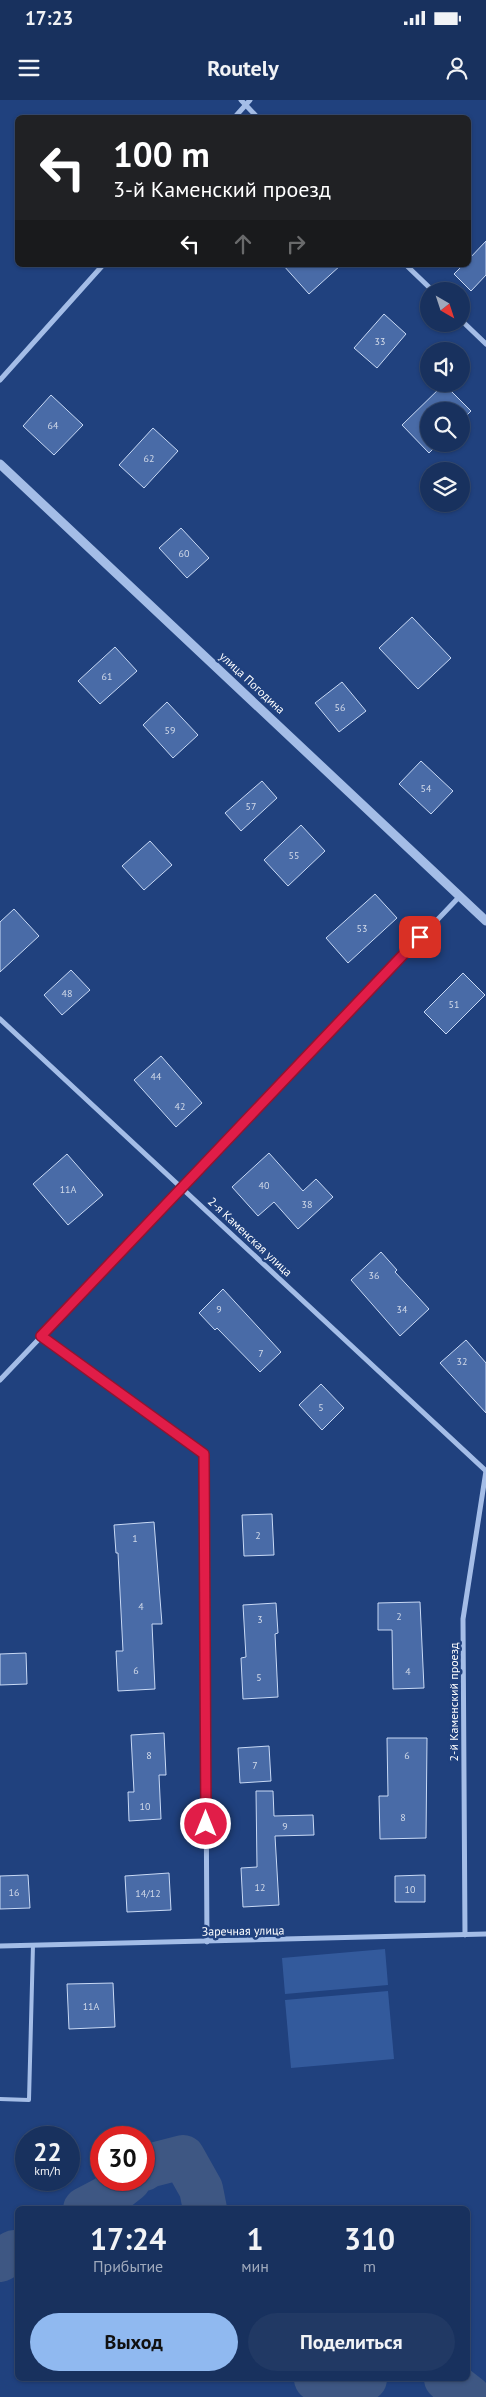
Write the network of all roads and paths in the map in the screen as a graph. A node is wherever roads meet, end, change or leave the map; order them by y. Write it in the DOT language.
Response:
graph roads {
  1 [pos="241,100"];
  2 [pos="248,102"];
  3 [pos="237,115"];
  4 [pos="256,115"];
  5 [pos="101,267"];
  6 [pos="408,267"];
  7 [pos="424,282"];
  8 [pos="470,329"];
  9 [pos="486,344"];
  10 [pos="0,380"];
  11 [pos="0,464"];
  12 [pos="460,896"];
  13 [pos="486,922"];
  14 [pos="0,1019"];
  15 [pos="182,1187"];
  16 [pos="41,1336"];
  17 [pos="0,1380"];
  18 [pos="486,1471"];
  19 [pos="486,1934"];
  20 [pos="465,1935"];
  21 [pos="207,1942"];
  22 [pos="33,1945"];
  23 [pos="0,1946"];
  24 [pos="0,2099"];
  1 -- 2 [label="street"];
  2 -- 3 [label="street"];
  2 -- 4 [label="street"];
  5 -- 10 [label="street"];
  6 -- 7 [label="street"];
  8 -- 9 [label="street"];
  11 -- 12 [label="street, улица Погодина"];
  12 -- 13 [label="street, улица Погодина"];
  12 -- 15 [label="street"];
  14 -- 15 [label="street, 2-я Каменская улица"];
  15 -- 16 [label="street"];
  15 -- 18 [label="street, 2-я Каменская улица"];
  16 -- 17 [label="street"];
  16 -- 21 [label="street"];
  18 -- 20 [label="street, 2-й Каменский проезд"];
  19 -- 20 [label="street, Заречная улица"];
  20 -- 21 [label="street, Заречная улица"];
  21 -- 22 [label="street, Заречная улица"];
  22 -- 23 [label="street, Заречная улица"];
  22 -- 24 [label="lane"];
}
